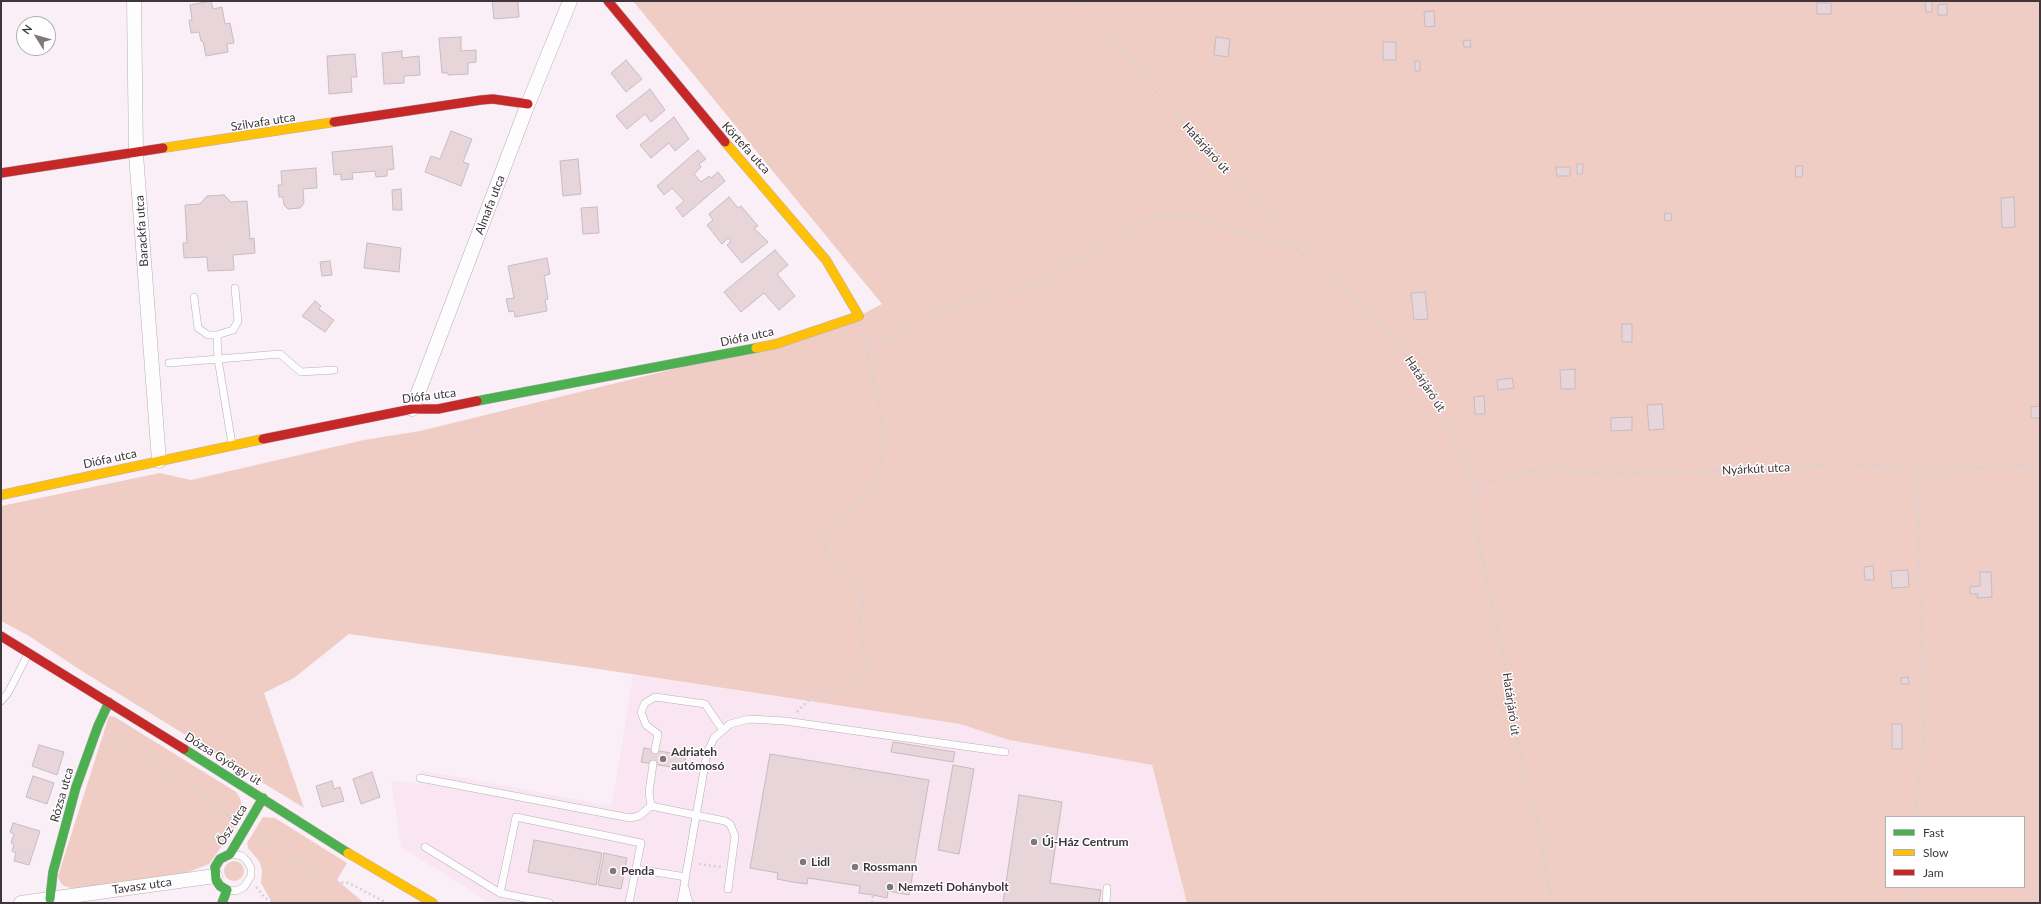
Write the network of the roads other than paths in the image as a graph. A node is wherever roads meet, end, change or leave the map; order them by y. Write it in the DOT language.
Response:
graph roads {
  1 [pos="134,1"];
  2 [pos="570,1"];
  3 [pos="608,1"];
  4 [pos="528,104"];
  5 [pos="136,154"];
  6 [pos="1,173"];
  7 [pos="235,288"];
  8 [pos="194,297"];
  9 [pos="859,316"];
  10 [pos="217,335"];
  11 [pos="218,359"];
  12 [pos="169,363"];
  13 [pos="334,370"];
  14 [pos="412,409"];
  15 [pos="233,446"];
  16 [pos="159,460"];
  17 [pos="1,495"];
  18 [pos="1,636"];
  19 [pos="28,653"];
  20 [pos="1,701"];
  21 [pos="109,702"];
  22 [pos="722,729"];
  23 [pos="655,750"];
  24 [pos="1004,752"];
  25 [pos="653,764"];
  26 [pos="420,778"];
  27 [pos="262,798"];
  28 [pos="651,806"];
  29 [pos="697,816"];
  30 [pos="425,847"];
  31 [pos="230,854"];
  32 [pos="636,869"];
  33 [pos="215,876"];
  34 [pos="686,877"];
  35 [pos="684,886"];
  36 [pos="728,888"];
  37 [pos="1107,888"];
  38 [pos="227,890"];
  39 [pos="500,893"];
  40 [pos="50,899"];
  41 [pos="21,903"];
  42 [pos="222,903"];
  43 [pos="433,903"];
  44 [pos="549,903"];
  45 [pos="629,903"];
  46 [pos="681,903"];
  47 [pos="689,903"];
  48 [pos="1106,903"];
  1 -- 5 [label="street, Barackfa utca"];
  2 -- 4 [label="street, Almafa utca"];
  3 -- 9 [label="street, Körtefa utca"];
  4 -- 5 [label="street, Szilvafa utca"];
  4 -- 14 [label="street, Almafa utca"];
  5 -- 6 [label="street, Szilvafa utca"];
  5 -- 16 [label="street, Barackfa utca"];
  7 -- 10 [label="lane"];
  8 -- 10 [label="lane"];
  9 -- 14 [label="street, Diófa utca"];
  10 -- 11 [label="lane"];
  11 -- 12 [label="lane"];
  11 -- 13 [label="lane"];
  11 -- 15 [label="lane"];
  14 -- 15 [label="street, Diófa utca"];
  15 -- 16 [label="street, Diófa utca"];
  16 -- 17 [label="street, Diófa utca"];
  18 -- 19 [label="street, Dózsa György út"];
  19 -- 20 [label="lane"];
  19 -- 21 [label="street, Dózsa György út"];
  21 -- 27 [label="street, Dózsa György út"];
  21 -- 40 [label="street, Rózsa utca"];
  22 -- 23 [label="lane"];
  22 -- 24 [label="lane"];
  22 -- 29 [label="lane"];
  25 -- 28 [label="lane"];
  26 -- 28 [label="lane"];
  27 -- 31 [label="street, Ősz utca"];
  27 -- 43 [label="street, Dózsa György út"];
  28 -- 29 [label="lane"];
  29 -- 34 [label="lane"];
  29 -- 36 [label="lane"];
  30 -- 39 [label="lane"];
  31 -- 33 [label="street, Ősz utca"];
  31 -- 38 [label="lane"];
  32 -- 34 [label="lane"];
  32 -- 39 [label="lane"];
  32 -- 45 [label="lane"];
  33 -- 38 [label="street"];
  33 -- 40 [label="street, Tavasz utca"];
  34 -- 35 [label="lane"];
  35 -- 46 [label="lane"];
  35 -- 47 [label="lane"];
  37 -- 48 [label="lane"];
  38 -- 42 [label="street"];
  39 -- 44 [label="lane"];
  40 -- 41 [label="street, Tavasz utca"];
}
